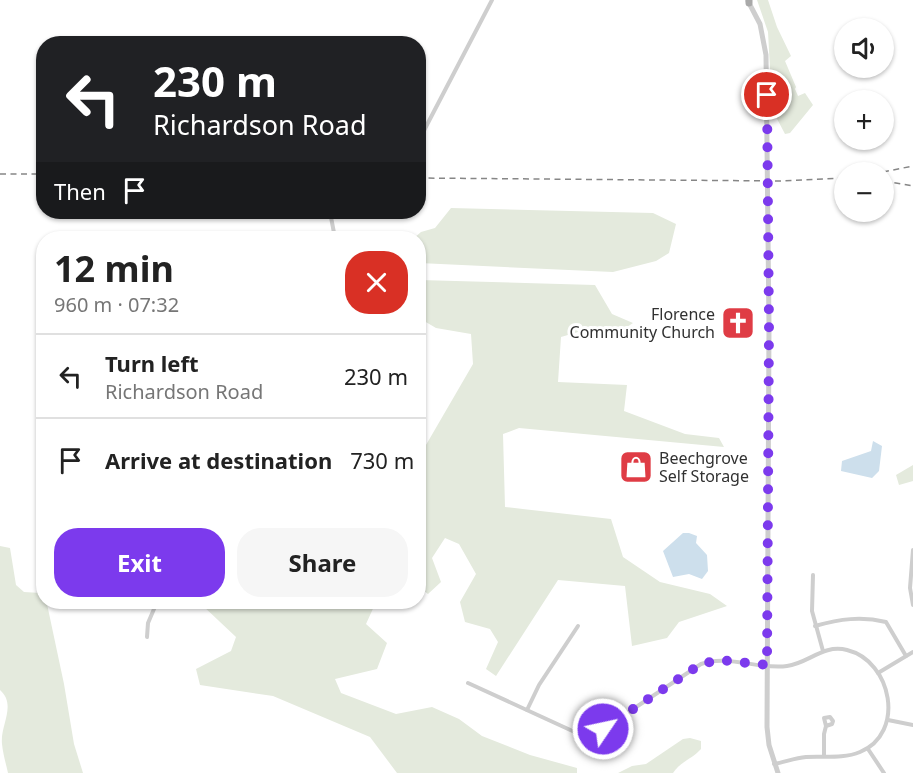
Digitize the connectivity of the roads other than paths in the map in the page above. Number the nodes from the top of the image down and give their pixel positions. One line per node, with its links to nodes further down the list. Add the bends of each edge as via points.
1 (492, 0): 3 (street)
2 (749, 1): 14 (street, via 758,18 766,55)
3 (426, 127)
4 (913, 550): 6 (street)
5 (813, 575): 9 (street, via 812,611)
6 (913, 605)
7 (154, 609): 10 (street)
8 (578, 626): 17 (street)
9 (816, 626): 11 (street); 13 (street, via 866,617 886,622)
10 (147, 637)
11 (822, 651): 14 (street, via 787,666); 15 (street, via 853,652)
12 (913, 652): 13 (street)
13 (906, 656): 15 (street)
14 (767, 665): 17 (street, via 720,660 701,664 590,734 579,734); 23 (street, via 767,727)
15 (878, 673): 18 (street, via 888,696)
16 (468, 683): 17 (street)
17 (527, 710)
18 (888, 720): 19 (street); 21 (street, via 879,738)
19 (913, 725)
20 (826, 726): 22 (street)
21 (868, 748): 22 (street, via 853,754); 25 (street)
22 (824, 756): 23 (street)
23 (774, 764): 24 (street)
24 (778, 773)
25 (884, 773)

